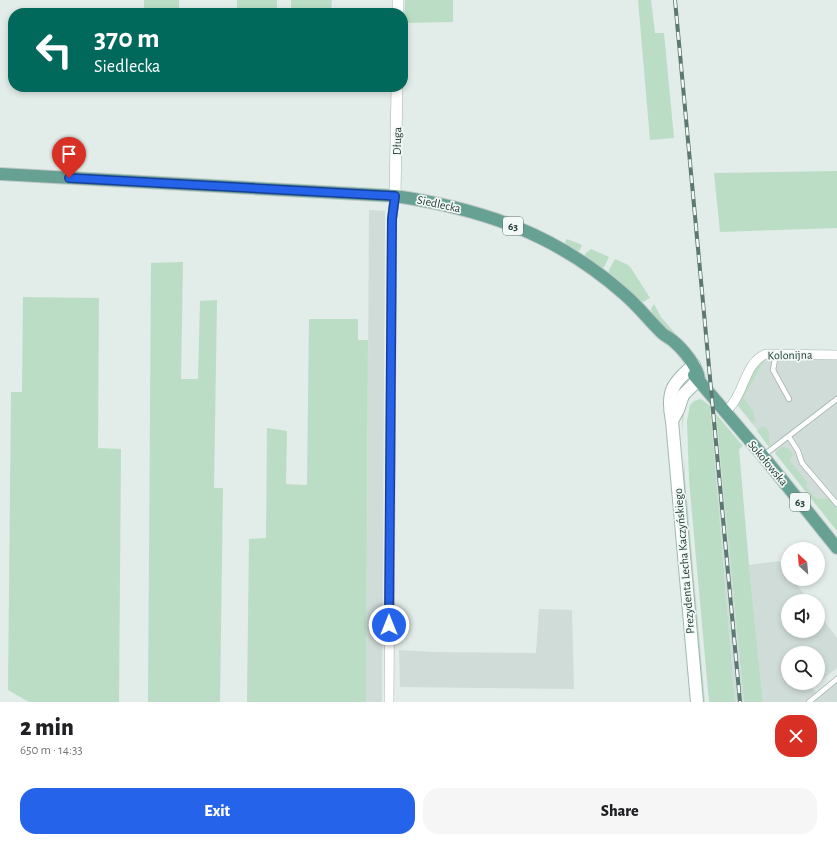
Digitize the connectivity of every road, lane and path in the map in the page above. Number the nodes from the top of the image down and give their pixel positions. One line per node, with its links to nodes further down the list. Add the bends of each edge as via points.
1 (397, 92): 3 (street, Długa)
2 (0, 174): 3 (main road, Siedlecka / 63)
3 (395, 196): 4 (main road, Siedlecka / 63, via 455,206 509,224 566,252); 18 (street, via 392,227)
4 (618, 289): 7 (main road, Sokołowska / 63, via 661,332 668,346)
5 (776, 354): 6 (street, Kolonijna); 9 (lane, via 774,370); 11 (street, Kolonijna, via 766,354 753,363 735,402)
6 (837, 355)
7 (691, 368): 8 (main road, Sokołowska / 63); 12 (main road, Prezydenta Lecha Kaczyńskiego, via 678,378 672,389)
8 (699, 380): 11 (main road, Sokołowska / 63); 12 (main road, via 683,395)
9 (789, 399)
10 (837, 399): 13 (lane)
11 (726, 411): 14 (main road, Sokołowska / 63)
12 (672, 420): 19 (main road, Prezydenta Lecha Kaczyńskiego)
13 (788, 437): 14 (lane); 15 (lane, via 798,451 802,463)
14 (763, 456): 16 (main road, Sokołowska / 63)
15 (837, 504)
16 (837, 548)
17 (837, 679): 20 (lane)
18 (389, 702)
19 (696, 702)
20 (809, 702)

